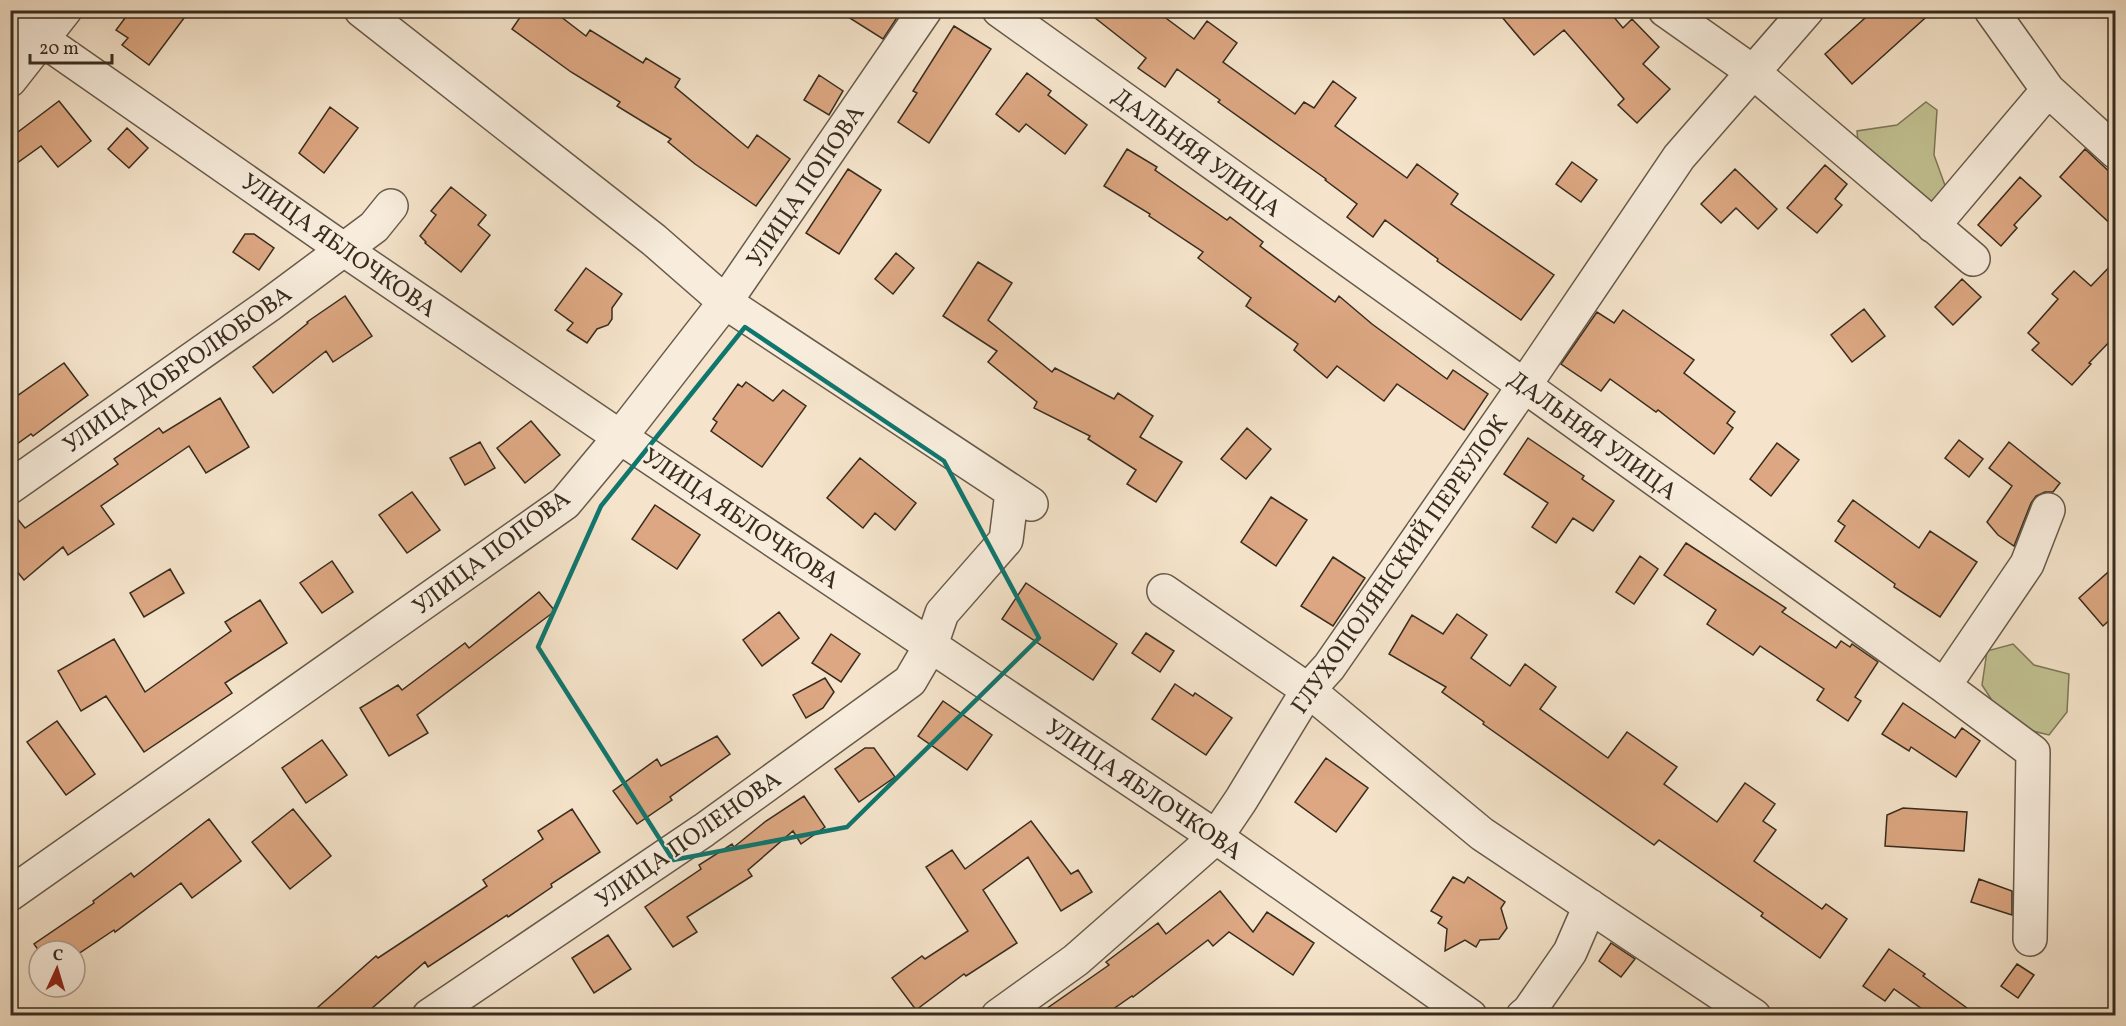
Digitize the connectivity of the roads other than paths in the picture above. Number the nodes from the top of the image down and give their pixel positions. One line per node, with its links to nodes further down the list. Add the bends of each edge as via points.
1 (65, 10): 9 (street)
2 (361, 10): 18 (street, via 654,240)
3 (925, 10): 18 (street, УЛИЦА ПОПОВА)
4 (999, 10): 19 (street, ДАЛЬНЯЯ УЛИЦА)
5 (1665, 10): 10 (street)
6 (1807, 10): 10 (street, ГЛУХОПОЛЯНСКИЙ ПЕРЕУЛОК)
7 (1991, 10): 12 (street)
8 (10, 23): 9 (street, УЛИЦА ЯБЛОЧКОВА)
9 (43, 40): 11 (street); 16 (street, УЛИЦА ЯБЛОЧКОВА)
10 (1753, 72): 15 (street); 19 (street, ГЛУХОПОЛЯНСКИЙ ПЕРЕУЛОК, via 1679,157)
11 (10, 80)
12 (2048, 90): 13 (street); 15 (street)
13 (2115, 152)
14 (391, 206): 16 (street, УЛИЦА ДОБРОЛЮБОВА, via 374,227)
15 (1933, 226): 17 (street)
16 (343, 249): 20 (street, УЛИЦА ЯБЛОЧКОВА); 21 (street, УЛИЦА ДОБРОЛЮБОВА)
17 (1973, 259)
18 (725, 303): 20 (street, УЛИЦА ПОПОВА); 24 (street, УЛИЦА ПОЛЕНОВА, via 1021,498 1006,540 942,613)
19 (1524, 386): 25 (street, ДАЛЬНЯЯ УЛИЦА); 26 (street, ГЛУХОПОЛЯНСКИЙ ПЕРЕУЛОК, via 1329,667)
20 (620, 437): 24 (street, УЛИЦА ЯБЛОЧКОВА); 28 (street, УЛИЦА ПОПОВА, via 565,503)
21 (10, 487)
22 (2048, 510): 25 (street, via 2027,564)
23 (1164, 591): 26 (street)
24 (931, 645): 27 (street, УЛИЦА ЯБЛОЧКОВА); 31 (street, УЛИЦА ПОЛЕНОВА, via 910,681 901,688 704,830)
25 (1944, 686): 30 (street, ДАЛЬНЯЯ УЛИЦА, via 2033,752)
26 (1308, 690): 27 (street, ГЛУХОПОЛЯНСКИЙ ПЕРЕУЛОК); 29 (street, via 1482,834)
27 (1216, 837): 32 (street, ГЛУХОПОЛЯНСКИЙ ПЕРЕУЛОК, via 1076,960); 33 (street, УЛИЦА ЯБЛОЧКОВА)
28 (10, 894)
29 (1590, 906): 34 (street, via 1570,952); 35 (street)
30 (2030, 939)
31 (429, 1016)
32 (998, 1016)
33 (1470, 1016)
34 (1523, 1016)
35 (1754, 1016)

